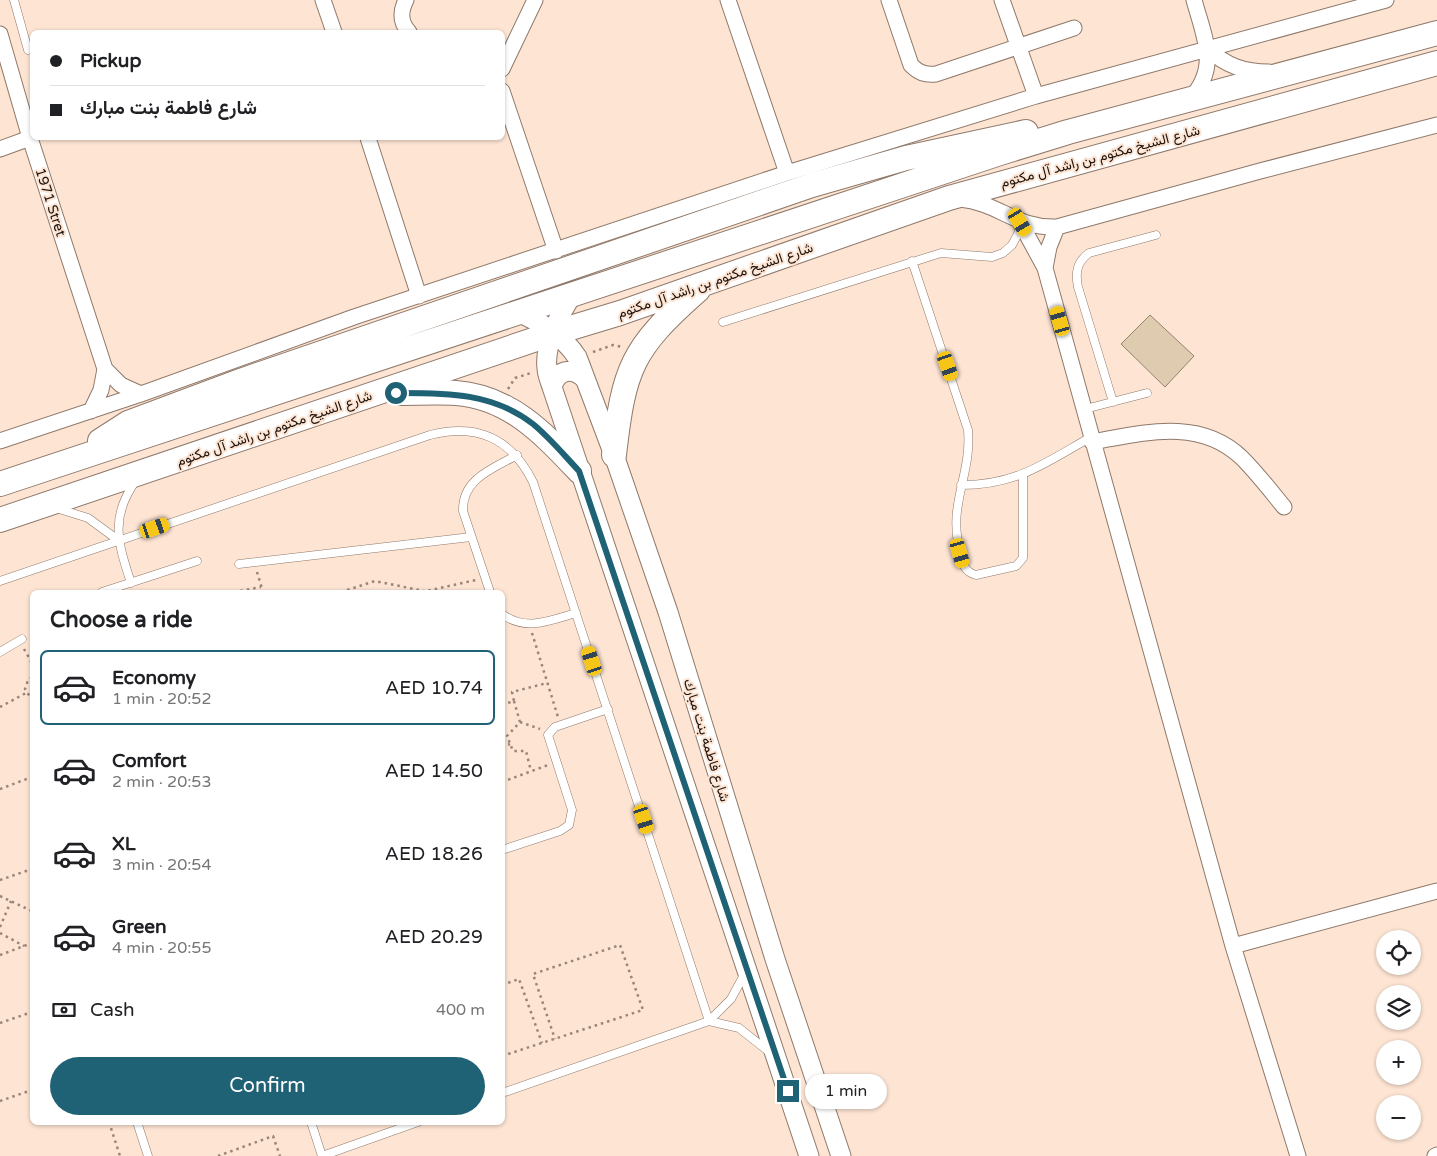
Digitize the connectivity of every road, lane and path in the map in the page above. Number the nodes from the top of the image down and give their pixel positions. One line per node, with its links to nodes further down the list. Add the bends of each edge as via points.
1 (14, 0): 17 (lane)
2 (323, 0): 11 (street)
3 (406, 0): 12 (street, via 401,18)
4 (535, 0): 18 (street)
5 (728, 0): 30 (street)
6 (889, 0): 15 (street, via 907,57 918,72 936,74)
7 (1002, 0): 15 (street)
8 (1194, 0): 16 (street)
9 (1384, 0): 16 (street)
10 (1074, 28): 15 (street)
11 (333, 30)
12 (408, 30)
13 (1437, 33): 20 (main road, شارع الشيخ مكتوم بن راشد آل مكتوم)
14 (0, 34): 26 (street, 1971 Stret)
15 (1018, 46): 21 (street)
16 (1208, 48): 20 (street, via 1223,62 1242,70); 21 (street); 22 (street, via 1207,71)
17 (28, 50)
18 (505, 63)
19 (1437, 63): 31 (main road, شارع الشيخ مكتوم بن راشد آل مكتوم)
20 (1300, 72): 22 (main road, شارع الشيخ مكتوم بن راشد آل مكتوم)
21 (1036, 96): 30 (street)
22 (1189, 99): 25 (main road, شارع الشيخ مكتوم بن راشد آل مكتوم)
23 (505, 100): 35 (street)
24 (1437, 125): 33 (street)
25 (1068, 132): 38 (main road, شارع الشيخ مكتوم بن راشد آل مكتوم, via 864,196); 63 (main road, via 1034,131 1001,136 906,158 812,185 207,393 128,423)
26 (30, 138): 29 (street)
27 (31, 140): 50 (street, 1971 Stret)
28 (369, 140): 41 (street)
29 (0, 149)
30 (787, 172): 35 (street)
31 (949, 198): 32 (street, via 991,206); 39 (main road, شارع الشيخ مكتوم بن راشد آل مكتوم)
32 (1020, 222): 33 (street, via 1035,227); 36 (lane, via 1012,245 992,257 941,252); 37 (street)
33 (1057, 227): 37 (street)
34 (1156, 236): 56 (lane, via 1089,253 1077,268 1078,287)
35 (556, 251): 41 (street)
36 (912, 261): 44 (lane); 68 (lane, via 966,419 968,453)
37 (1045, 268): 57 (street)
38 (641, 272): 40 (main road, شارع الشيخ مكتوم بن راشد آل مكتوم); 43 (main road, via 612,300 615,311)
39 (707, 282): 43 (main road, شارع الشيخ مكتوم بن راشد آل مكتوم); 62 (main road, via 666,318 639,351 623,388)
40 (572, 294): 42 (main road, شارع الشيخ مكتوم بن راشد آل مكتوم); 46 (street)
41 (419, 296): 55 (street)
42 (518, 312): 45 (main road, شارع الشيخ مكتوم بن راشد آل مكتوم); 46 (street, شارع فاطمة بنت مبارك)
43 (620, 313): 46 (main road, شارع الشيخ مكتوم بن راشد آل مكتوم)
44 (723, 322)
45 (462, 330): 48 (main road, via 479,332 486,339 487,349); 63 (main road, شارع الشيخ مكتوم بن راشد آل مكتوم)
46 (554, 333): 48 (main road, شارع الشيخ مكتوم بن راشد آل مكتوم); 49 (street, شارع فاطمة بنت مبارك); 52 (street, via 547,368)
47 (613, 345): 49 (path)
48 (483, 358): 53 (main road, شارع الشيخ مكتوم بن راشد آل مكتوم)
49 (577, 358): 51 (street, شارع فاطمة بنت مبارك)
50 (105, 369): 55 (street, via 121,385); 58 (street, via 101,390)
51 (585, 379): 52 (street, via 570,370 554,379); 62 (street, شارع فاطمة بنت مبارك)
52 (552, 387): 64 (street)
53 (376, 393): 64 (main road, via 457,393 498,404 533,424); 65 (main road, شارع الشيخ مكتوم بن راشد آل مكتوم)
54 (1147, 393): 56 (lane)
55 (141, 394): 58 (street)
56 (1113, 402): 57 (lane)
57 (1084, 409): 59 (street)
58 (91, 411): 60 (street)
59 (1092, 439): 66 (lane); 70 (street, via 1174,430 1210,438 1240,456); 125 (street)
60 (0, 441)
61 (517, 455): 72 (lane, via 478,478 468,488 462,503); 73 (lane, via 505,445 476,432 445,431); 88 (lane, via 534,482)
62 (614, 455): 149 (street, شارع فاطمة بنت مبارك, via 668,612 775,959)
63 (84, 456): 67 (main road, شارع الشيخ مكتوم بن راشد آل مكتوم)
64 (579, 471): 127 (street)
65 (143, 472): 69 (main road, شارع الشيخ مكتوم بن راشد آل مكتوم); 73 (lane, via 124,504)
66 (1022, 475): 68 (lane, via 996,483); 68 (lane, via 1024,558 1016,566 982,574 970,574 966,570 957,542 955,518)
67 (0, 484)
68 (961, 485)
69 (39, 507): 71 (main road, شارع الشيخ مكتوم بن راشد آل مكتوم); 73 (lane, via 82,516)
70 (1284, 507)
71 (0, 520)
72 (471, 537): 75 (lane); 77 (lane)
73 (118, 540): 78 (lane); 79 (lane)
74 (197, 561): 79 (lane)
75 (254, 562): 76 (lane); 80 (path)
76 (239, 564)
77 (485, 578): 86 (path); 87 (lane)
78 (0, 581)
79 (131, 583): 81 (lane)
80 (261, 587): 82 (path); 83 (path)
81 (108, 590)
82 (245, 590)
83 (262, 590)
84 (347, 590): 85 (path, via 375,581)
85 (414, 590)
86 (435, 590)
87 (489, 590)
88 (576, 613): 90 (lane); 101 (lane)
89 (505, 616): 90 (lane)
90 (530, 625): 95 (path)
91 (20, 640): 92 (lane); 93 (path)
92 (0, 652)
93 (30, 659)
94 (30, 679): 96 (path, via 26,684)
95 (548, 682): 98 (path, via 512,692); 103 (path)
96 (26, 693): 97 (path); 100 (path)
97 (30, 698)
98 (514, 701): 99 (path); 102 (path)
99 (505, 704)
100 (0, 707)
101 (608, 709): 103 (lane); 130 (lane)
102 (520, 722): 104 (path); 105 (path, via 507,736)
103 (560, 725): 104 (lane)
104 (549, 732): 107 (lane, via 548,739)
105 (510, 744): 106 (path); 108 (path, via 513,751 526,751)
106 (505, 746)
107 (556, 762): 108 (path); 112 (lane, via 572,810 569,825)
108 (531, 771): 110 (path)
109 (30, 779): 111 (path)
110 (505, 781)
111 (0, 789)
112 (505, 849)
113 (30, 870): 114 (path)
114 (1, 880): 115 (path)
115 (0, 884)
116 (1437, 891): 125 (street)
117 (0, 896): 118 (path)
118 (11, 901): 119 (path); 120 (path)
119 (30, 910)
120 (2, 918): 121 (path)
121 (0, 927)
122 (0, 933): 124 (path)
123 (30, 944): 124 (path)
124 (24, 946): 126 (path)
125 (1233, 946): 143 (street)
126 (0, 955)
127 (745, 966): 130 (lane, via 737,992); 135 (street)
128 (505, 984): 133 (path, via 519,978)
129 (30, 1013): 131 (path)
130 (709, 1021): 135 (lane, via 739,1028); 137 (lane)
131 (0, 1023)
132 (555, 1039): 132 (path, via 643,1010 620,945 533,974); 133 (path)
133 (542, 1043): 134 (path)
134 (505, 1055)
135 (777, 1059): 148 (street)
136 (30, 1091): 138 (path)
137 (505, 1092)
138 (0, 1101)
139 (110, 1125): 144 (path)
140 (138, 1125): 145 (lane)
141 (312, 1125): 142 (lane, via 322,1156)
142 (410, 1125)
143 (1288, 1130): 150 (street); 151 (street)
144 (120, 1156)
145 (148, 1156)
146 (218, 1156): 147 (path, via 273,1136)
147 (280, 1156)
148 (809, 1156)
149 (841, 1156)
150 (1290, 1156)
151 (1298, 1156)

